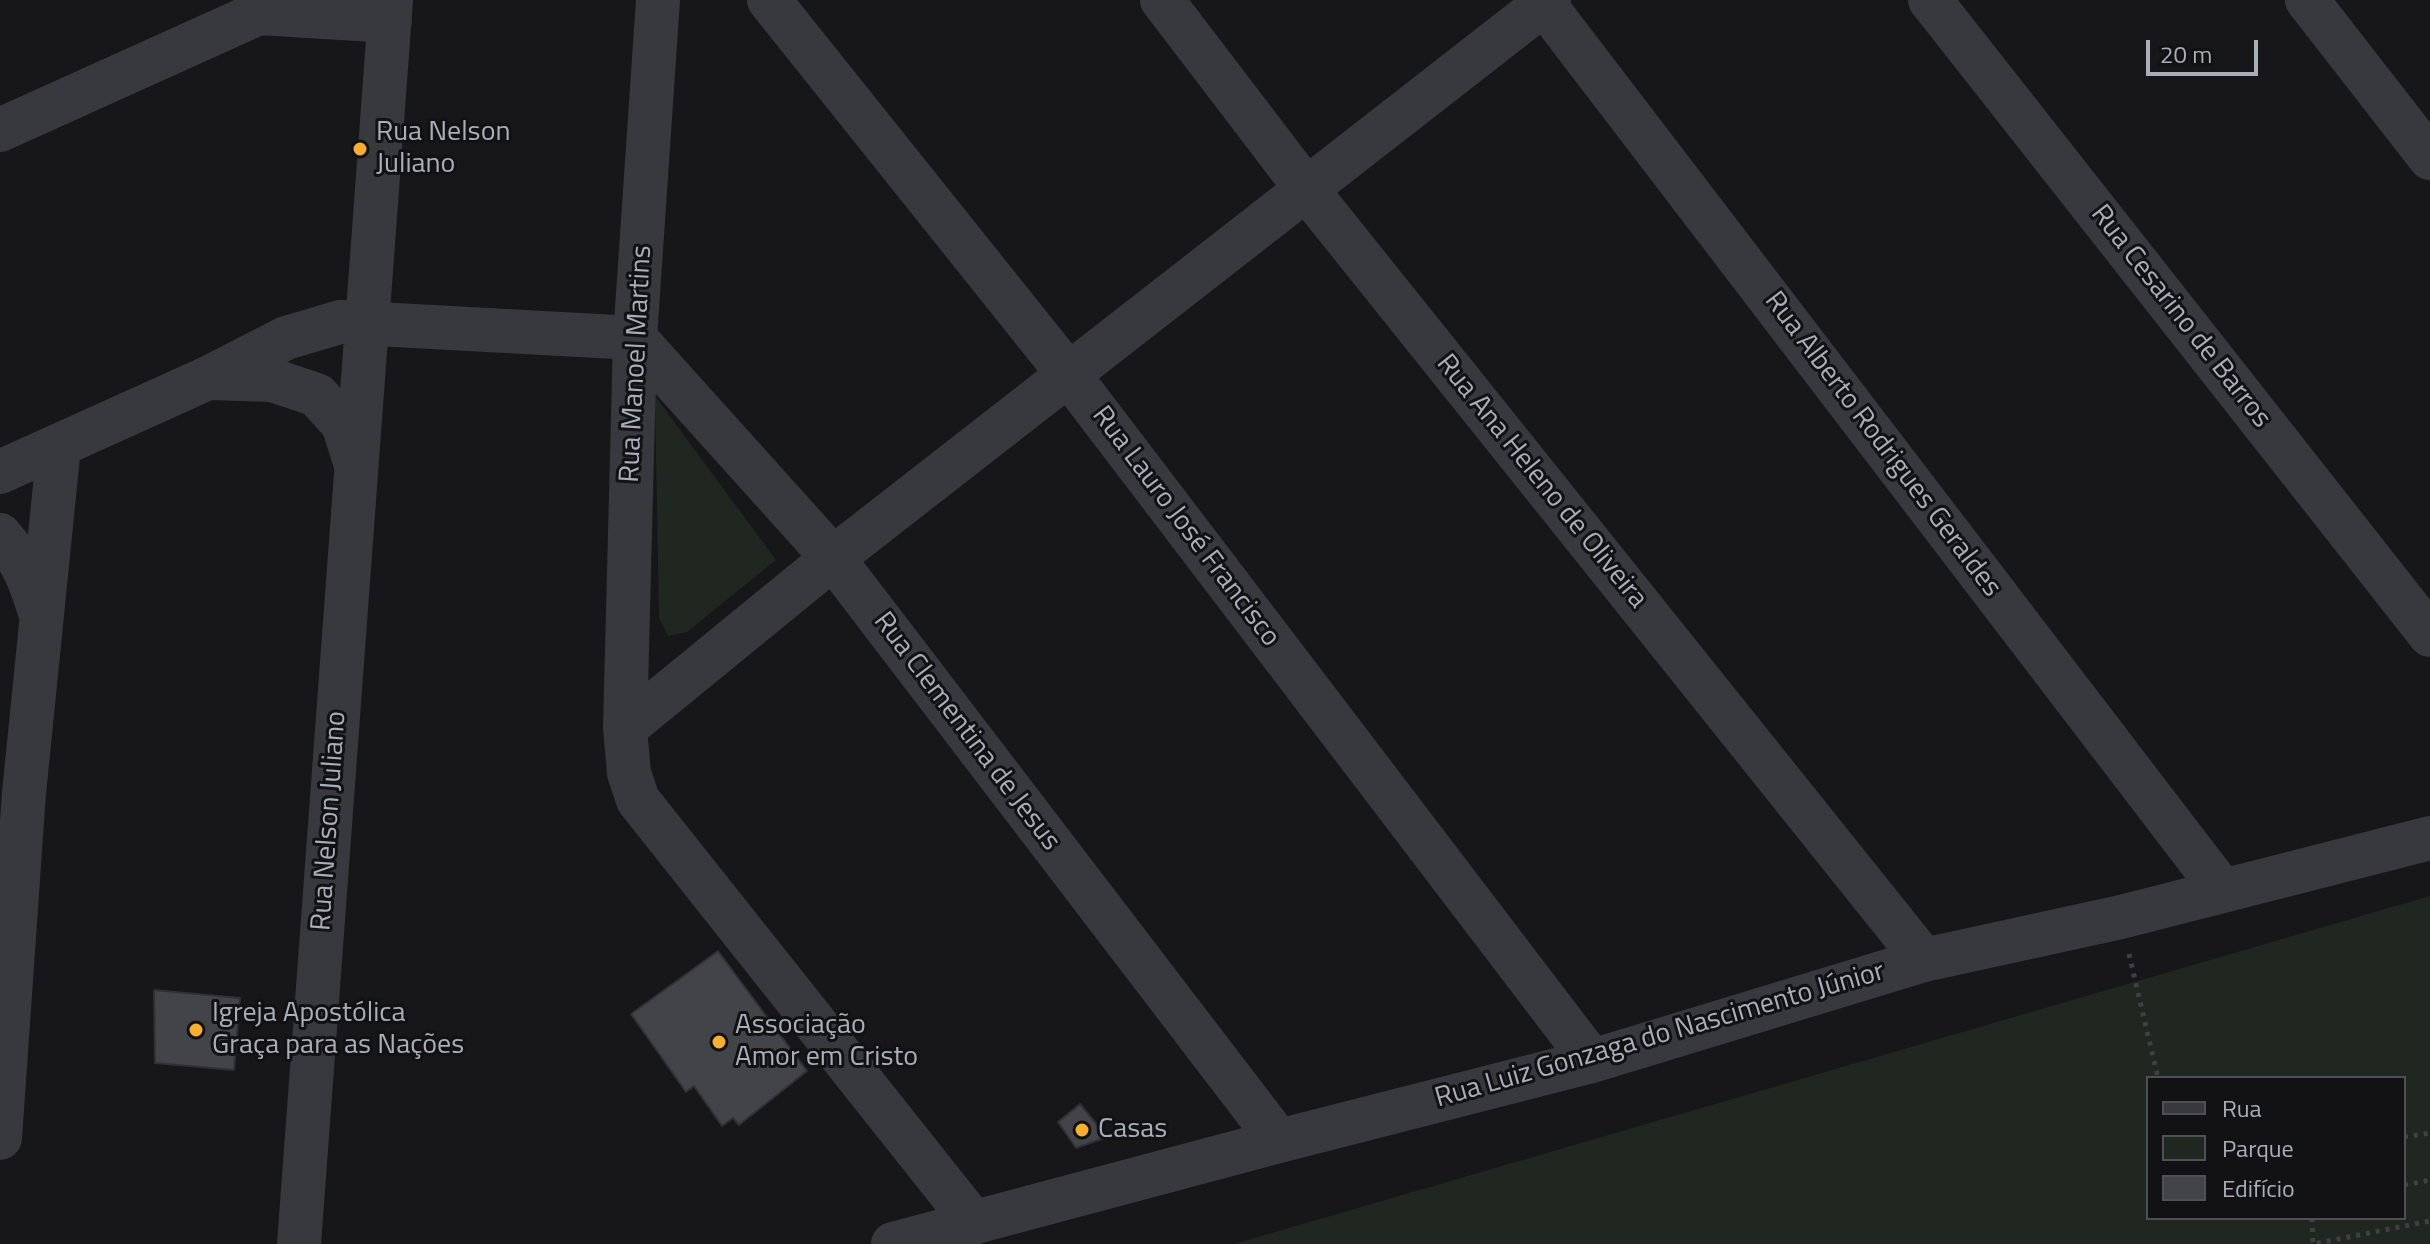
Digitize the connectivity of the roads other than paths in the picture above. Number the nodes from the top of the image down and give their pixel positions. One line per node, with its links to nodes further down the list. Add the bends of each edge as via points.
1 (658, 0): 14 (street, Rua Manoel Martins)
2 (769, 0): 15 (street, Rua Lauro José Francisco)
3 (1162, 0): 11 (street, Rua Ana Heleno de Oliveira)
4 (1930, 0): 24 (street, Rua Cesarino de Barros)
5 (2307, 0): 10 (street)
6 (1545, 1): 11 (street); 29 (street, Rua Alberto Rodrigues Geraldes)
7 (270, 6): 8 (street); 9 (street)
8 (391, 10): 12 (street, Rua Nelson Juliano)
9 (0, 130)
10 (2430, 158)
11 (1307, 190): 15 (street); 30 (street, Rua Ana Heleno de Oliveira)
12 (368, 323): 13 (street); 16 (street, via 340,322 286,338); 17 (street, Rua Nelson Juliano)
13 (437, 327): 14 (street); 17 (street, via 397,357)
14 (635, 338): 22 (street, Rua Clementina de Jesus); 25 (street, Rua Manoel Martins)
15 (1069, 375): 22 (street); 31 (street, Rua Lauro José Francisco)
16 (208, 378): 18 (street); 19 (street, via 272,380 317,395 343,424)
17 (361, 399): 19 (street, Rua Nelson Juliano)
18 (59, 446): 20 (street); 23 (street)
19 (356, 464): 35 (street, Rua Nelson Juliano)
20 (0, 472)
21 (0, 535): 23 (street, via 29,576)
22 (833, 558): 25 (street); 33 (street, Rua Clementina de Jesus)
23 (42, 622): 26 (street)
24 (2428, 630)
25 (625, 728): 34 (street, Rua Manoel Martins, via 629,773 638,800)
26 (12, 800): 28 (street)
27 (2430, 838): 29 (street, Rua Luiz Gonzaga do Nascimento Júnior)
28 (9, 873): 32 (street)
29 (2222, 890): 30 (street, Rua Luiz Gonzaga do Nascimento Júnior)
30 (1924, 960): 31 (street, Rua Luiz Gonzaga do Nascimento Júnior)
31 (1592, 1061): 33 (street, Rua Luiz Gonzaga do Nascimento Júnior)
32 (0, 1136)
33 (1279, 1141): 34 (street, Rua Luiz Gonzaga do Nascimento Júnior)
34 (974, 1223): 36 (street, Rua Luiz Gonzaga do Nascimento Júnior)
35 (307, 1236)
36 (893, 1244)

